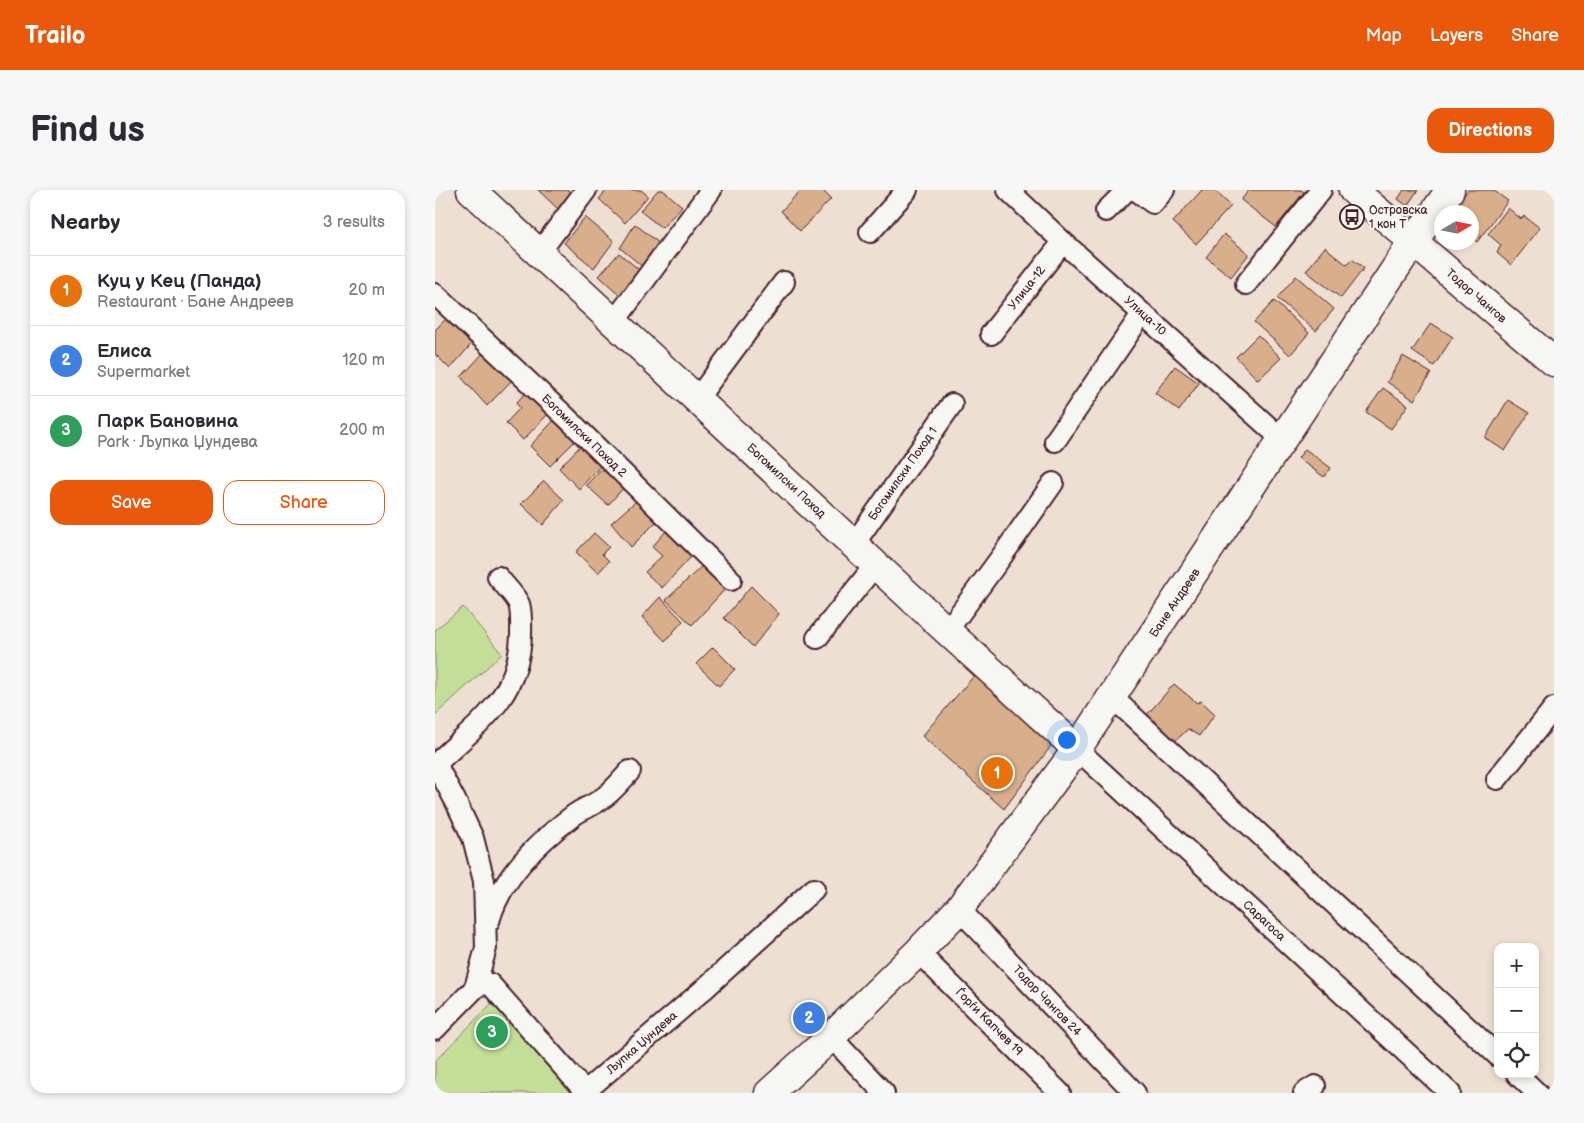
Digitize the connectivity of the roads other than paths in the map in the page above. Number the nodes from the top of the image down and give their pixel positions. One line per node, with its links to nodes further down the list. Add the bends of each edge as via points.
1 (471, 190): 16 (street, Богомилски Поход)
2 (586, 190): 16 (street)
3 (711, 190): 21 (street)
4 (907, 190): 13 (street)
5 (1008, 190): 14 (street, Улица-10)
6 (1127, 190): 12 (street)
7 (1136, 190): 8 (street, via 1153,203)
8 (1164, 190)
9 (1321, 190): 18 (street)
10 (1353, 190): 15 (street, Тодор Чангов)
11 (1450, 190): 15 (street, Бане Андреев)
12 (1106, 211)
13 (870, 232)
14 (1063, 242): 20 (street, Улица-10); 22 (street, Улица-12)
15 (1413, 242): 23 (street, Тодор Чангов); 26 (street, Бане Андреев)
16 (539, 253): 21 (street, Богомилски Поход)
17 (784, 282): 24 (street)
18 (1245, 284)
19 (435, 294): 32 (street, Богомилски Поход 2, via 565,416)
20 (1142, 314): 26 (street, Улица-10); 27 (street)
21 (614, 322): 24 (street, Богомилски Поход)
22 (991, 334)
23 (1554, 362)
24 (697, 399): 29 (street, Богомилски Поход)
25 (952, 404): 29 (street, Богомилски Поход 1)
26 (1283, 440): 35 (street, Бане Андреев)
27 (1055, 441)
28 (1053, 483): 33 (street)
29 (855, 544): 30 (street, Богомилски Поход)
30 (876, 564): 33 (street, Богомилски Поход); 34 (street)
31 (498, 577): 42 (street, via 519,604 519,659 504,694 494,708 441,760 439,766 473,838 484,881)
32 (731, 580)
33 (947, 631): 37 (street, Богомилски Поход)
34 (817, 638)
35 (1112, 697): 37 (street, Бане Андреев); 47 (street)
36 (1554, 708): 39 (street)
37 (1077, 749): 41 (street, Бане Андреев); 53 (street, Сарагоса)
38 (630, 771): 42 (street, via 601,800 561,826 517,869 505,883)
39 (1497, 780)
40 (814, 889): 44 (street, Љупка Џундева, via 588,1089 581,1087 495,988 485,984)
41 (959, 909): 43 (street, Бане Андреев); 52 (street, Тодор Чангов 24)
42 (486, 932): 44 (street)
43 (919, 952): 46 (street); 51 (street, Ѓорѓи Капчев 19)
44 (475, 988): 45 (street)
45 (435, 1029)
46 (831, 1037): 49 (street); 50 (street)
47 (1494, 1052)
48 (1521, 1078): 54 (street)
49 (769, 1093)
50 (884, 1093)
51 (1060, 1093)
52 (1135, 1093)
53 (1450, 1093)
54 (1537, 1093)

